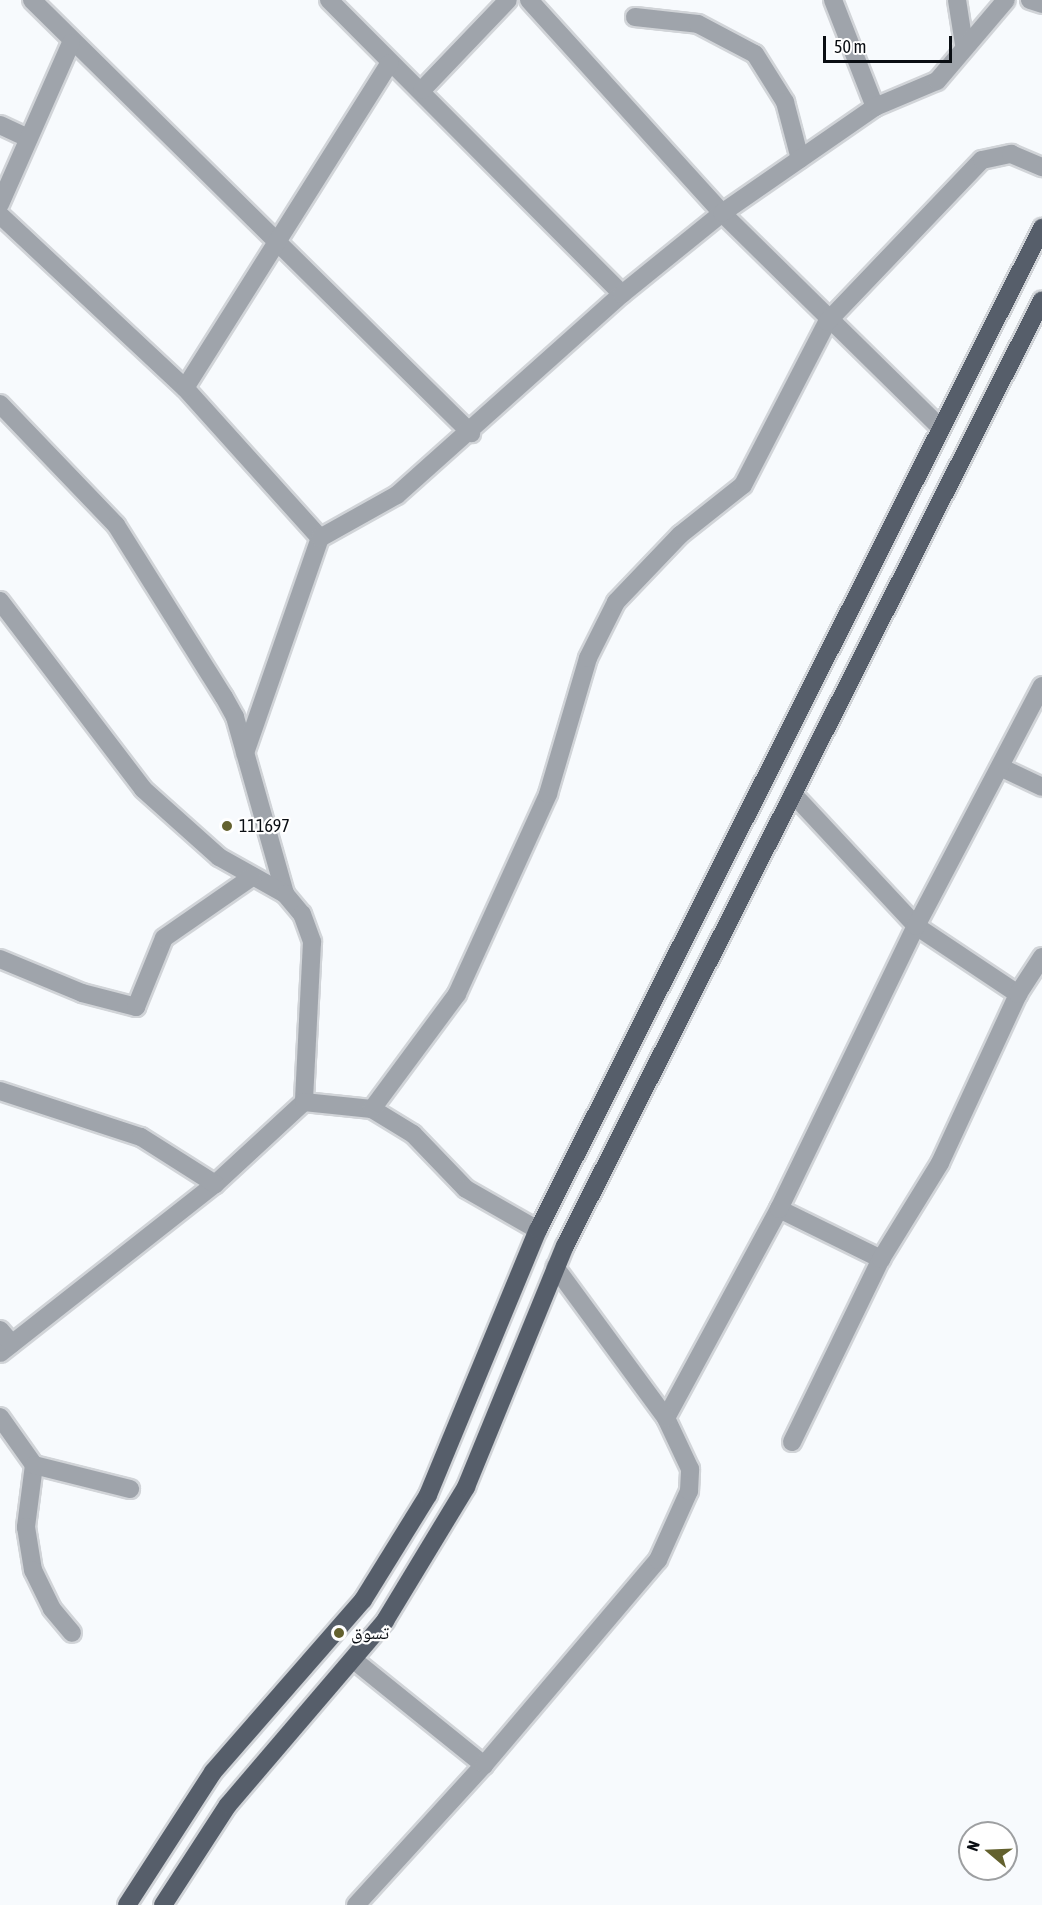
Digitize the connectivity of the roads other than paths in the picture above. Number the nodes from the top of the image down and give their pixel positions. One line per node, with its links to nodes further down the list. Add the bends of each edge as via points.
1 (32, 0): 11 (street)
2 (328, 0): 13 (street)
3 (508, 0): 14 (street)
4 (528, 0): 21 (street)
5 (833, 0): 15 (street)
6 (957, 0): 12 (street)
7 (1006, 0): 12 (street)
8 (1030, 0): 9 (street)
9 (1042, 4)
10 (635, 17): 18 (street, via 698,24 755,54 785,102)
11 (71, 43): 17 (street); 24 (street)
12 (964, 44): 15 (street, via 937,81)
13 (390, 63): 14 (street); 24 (street)
14 (422, 90): 25 (street)
15 (875, 107): 18 (street)
16 (0, 125): 17 (street)
17 (26, 137): 20 (street)
18 (800, 159): 21 (street)
19 (1042, 167): 27 (street, via 1011,154 982,160)
20 (0, 204)
21 (722, 213): 25 (street); 27 (street)
22 (0, 215): 28 (street)
23 (1042, 228): 30 (main road)
24 (275, 244): 28 (street); 31 (street)
25 (622, 294): 31 (street)
26 (1042, 300): 38 (main road)
27 (827, 322): 30 (street); 47 (street, via 743,485 680,535 611,611 588,658 548,794 457,994)
28 (185, 388): 32 (street)
29 (0, 404): 35 (street, via 116,525 224,697)
30 (940, 427): 50 (main road)
31 (471, 433): 32 (street, via 383,505)
32 (320, 538): 35 (street)
33 (0, 601): 39 (street, via 143,789 219,857)
34 (1042, 686): 36 (street)
35 (245, 753): 40 (street)
36 (1002, 768): 37 (street); 41 (street)
37 (1042, 787)
38 (793, 794): 41 (street); 52 (main road)
39 (252, 877): 40 (street); 43 (street, via 164,938 136,1007 82,993)
40 (285, 894): 46 (street, via 302,914 312,942)
41 (916, 926): 44 (street); 49 (street)
42 (1042, 957): 44 (street)
43 (0, 959)
44 (1018, 994): 51 (street, via 950,1143)
45 (0, 1091): 48 (street, via 141,1137)
46 (304, 1102): 47 (street); 48 (street)
47 (372, 1109): 50 (street, via 413,1134 466,1189)
48 (215, 1184): 54 (street)
49 (779, 1209): 51 (street); 56 (street)
50 (538, 1230): 63 (main road, via 461,1424 392,1555 340,1631 213,1772)
51 (881, 1258): 57 (street)
52 (555, 1267): 56 (street); 61 (main road, via 466,1486 411,1583)
53 (0, 1330): 54 (street)
54 (6, 1349)
55 (0, 1417): 58 (street)
56 (666, 1418): 62 (street, via 690,1469 689,1491 675,1529 658,1560)
57 (792, 1442)
58 (34, 1465): 59 (street); 60 (street, via 26,1527 28,1555 52,1609)
59 (130, 1489)
60 (72, 1633)
61 (355, 1661): 62 (street); 64 (main road, via 228,1805)
62 (484, 1765): 65 (street)
63 (127, 1905)
64 (163, 1905)
65 (356, 1905)

